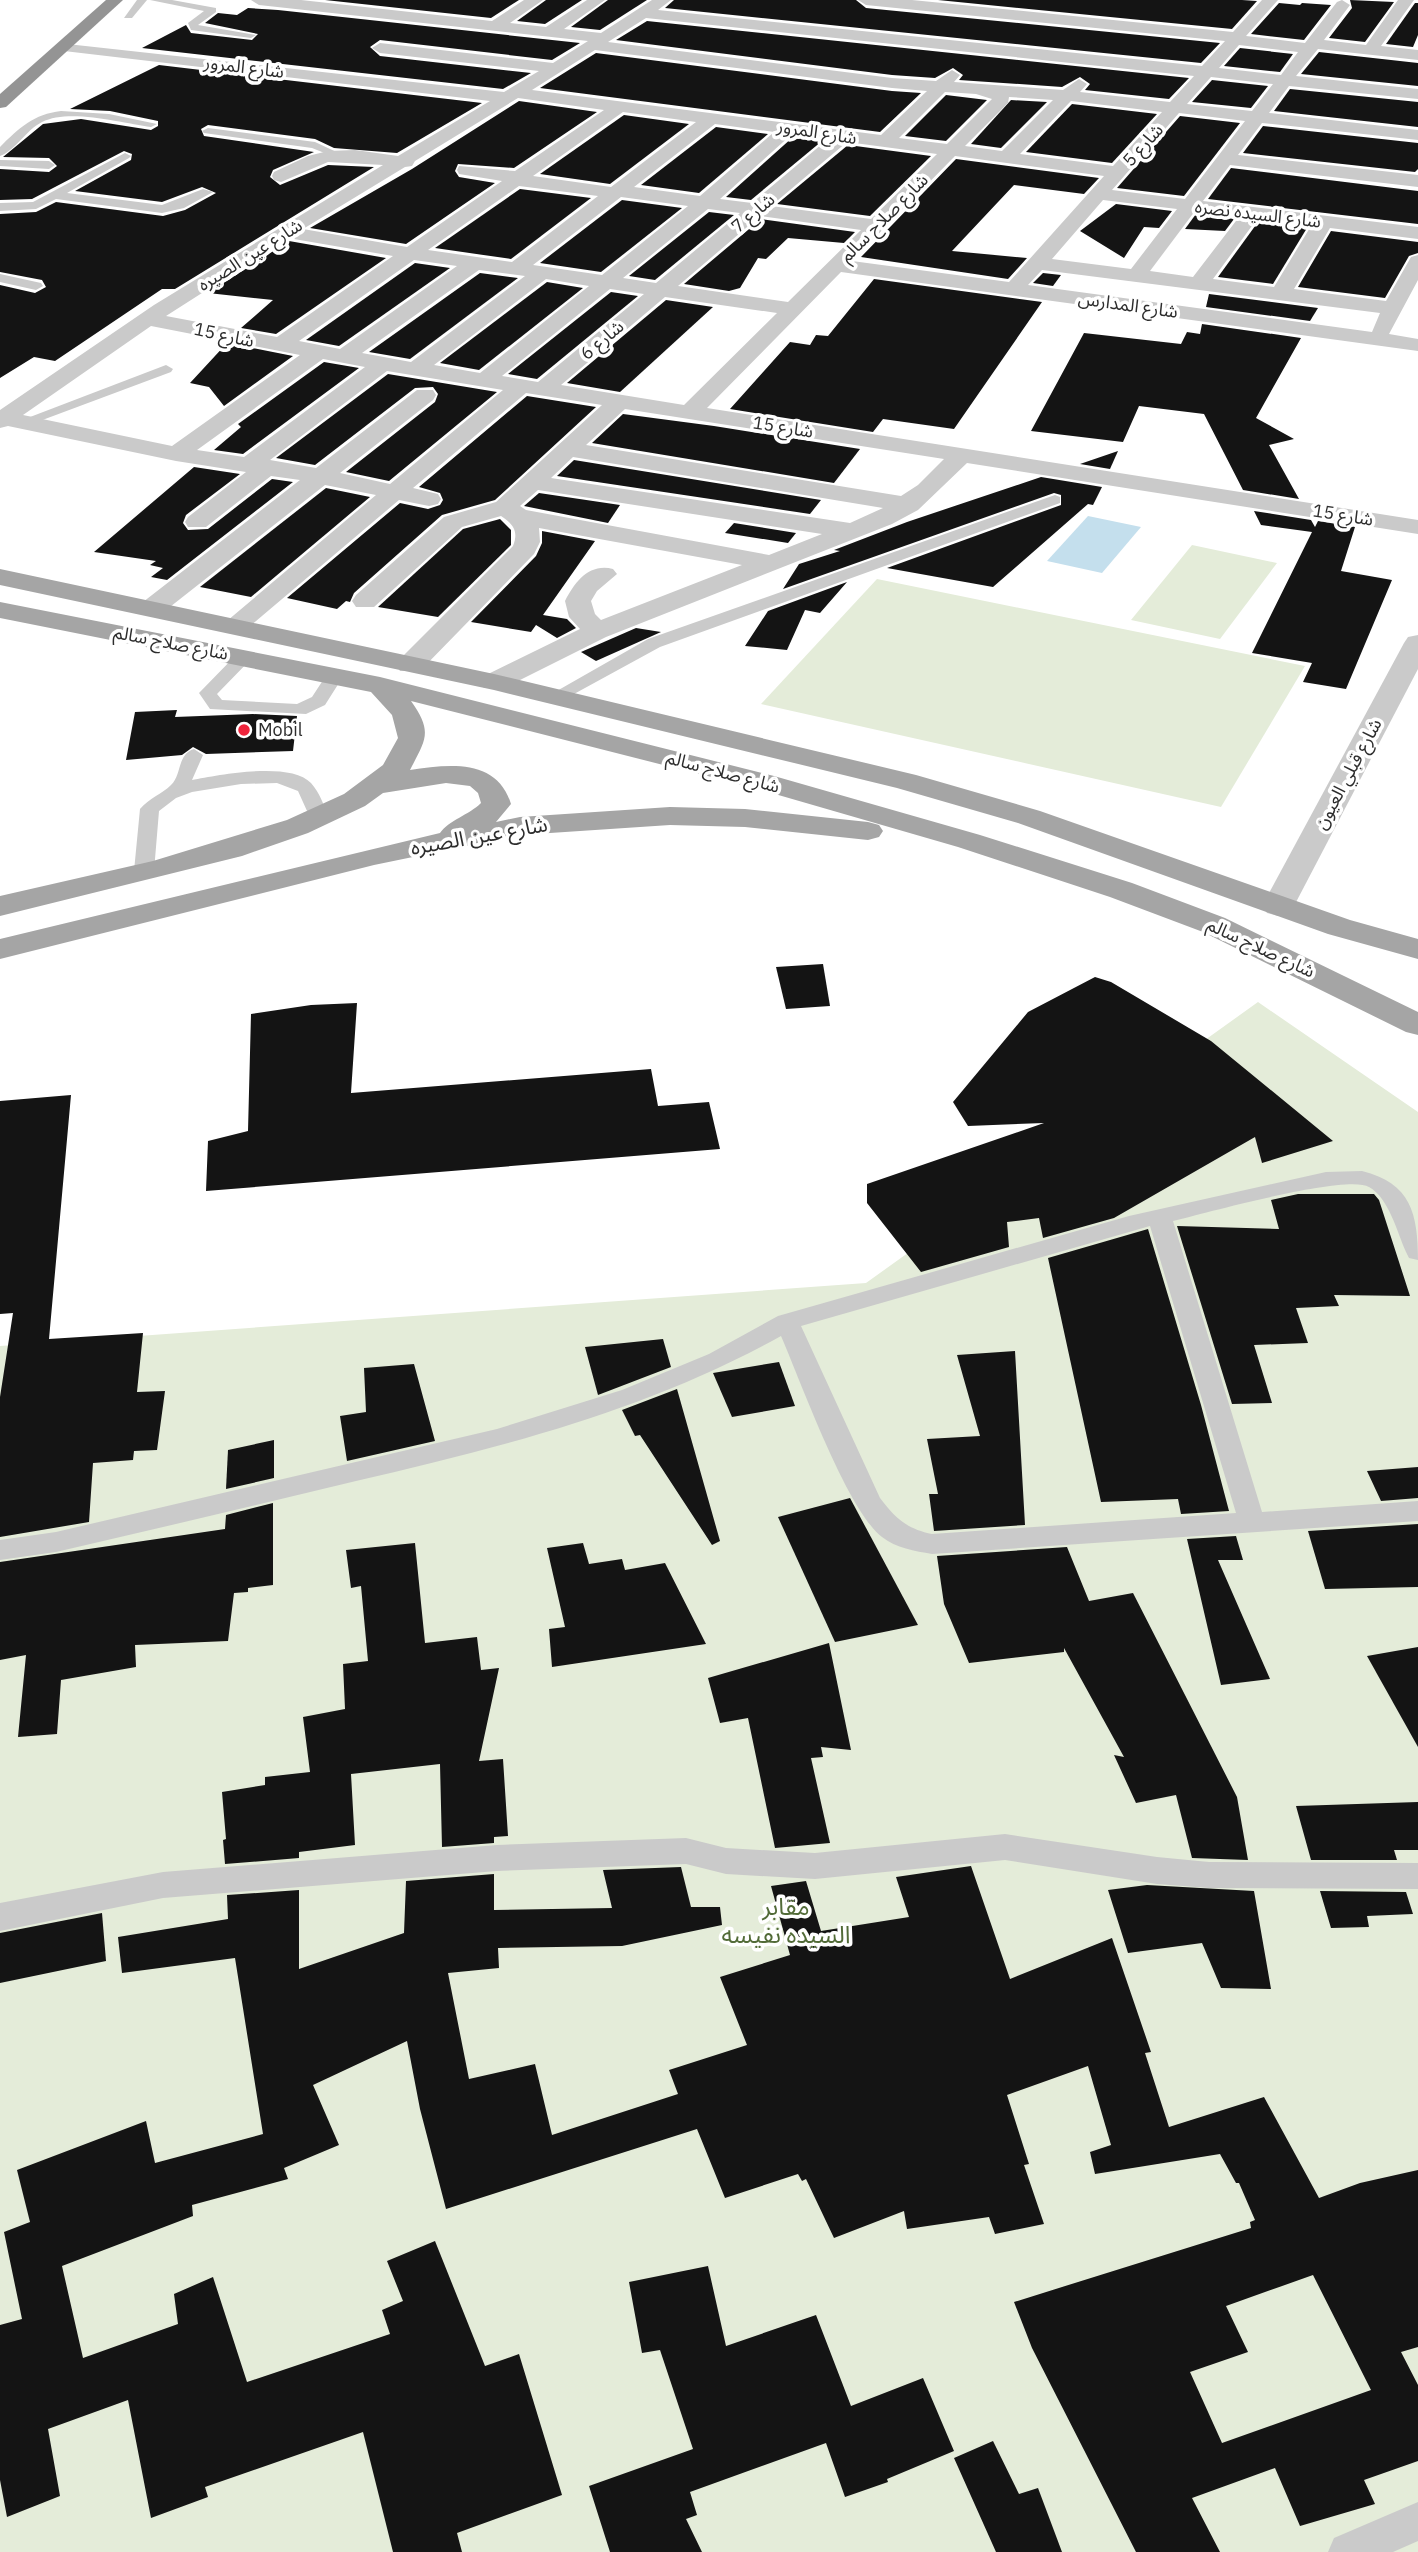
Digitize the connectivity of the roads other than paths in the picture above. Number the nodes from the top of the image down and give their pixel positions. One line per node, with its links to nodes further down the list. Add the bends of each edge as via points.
1 (115, 0): 49 (highway)
2 (142, 0): 29 (lane)
3 (155, 0): 16 (lane)
4 (259, 0): 23 (street)
5 (331, 0): 23 (street)
6 (367, 0): 25 (street)
7 (429, 0): 30 (street)
8 (536, 0): 37 (street)
9 (597, 0): 40 (street)
10 (663, 0): 26 (street, شارع عين الصيره)
11 (866, 0): 21 (street)
12 (1048, 0): 28 (street)
13 (1270, 0): 46 (street, شارع 5)
14 (1396, 0): 15 (street)
15 (1406, 0): 17 (street); 53 (street)
16 (173, 1): 43 (lane, via 213,10 192,25 195,28)
17 (1418, 2)
18 (981, 5): 21 (street); 28 (street); 48 (street)
19 (1342, 5): 55 (street)
20 (729, 7): 33 (street)
21 (925, 7): 44 (street, via 880,20)
22 (1103, 7): 35 (street)
23 (314, 8): 25 (street)
24 (1157, 9): 39 (street)
25 (347, 11): 30 (street)
26 (643, 13): 33 (street); 50 (street, شارع عين الصيره)
27 (795, 13): 38 (street)
28 (1032, 15): 31 (street)
29 (128, 16)
30 (402, 17): 32 (street)
31 (1055, 18): 35 (street); 36 (street, via 1041,28)
32 (433, 20): 37 (street); 41 (street)
33 (708, 20): 38 (street); 54 (street)
34 (1217, 20): 42 (street)
35 (1087, 21): 39 (street)
36 (1006, 25)
37 (493, 27): 40 (street)
38 (774, 27): 44 (street); 59 (street)
39 (1139, 27): 42 (street); 60 (street)
40 (547, 33): 50 (street)
41 (406, 34): 50 (street); 51 (street)
42 (1203, 34): 46 (street); 65 (street)
43 (251, 35)
44 (852, 35): 47 (street); 68 (street)
45 (1037, 37): 61 (street)
46 (1236, 39): 55 (street); 67 (street, شارع 5)
47 (898, 40): 48 (street); 57 (street)
48 (933, 44): 52 (street)
49 (64, 46): 70 (street, شارع المرور); 84 (highway)
50 (592, 46): 54 (street); 66 (street, شارع عين الصيره)
51 (380, 48): 58 (street); 66 (street)
52 (972, 48): 61 (street); 75 (street)
53 (1370, 50): 55 (street); 56 (street)
54 (659, 52): 59 (street); 64 (street)
55 (1309, 55): 72 (street)
56 (1418, 55)
57 (879, 57)
58 (361, 61): 70 (street); 73 (street)
59 (723, 61): 63 (street); 69 (street)
60 (1101, 61): 61 (street); 65 (street); 82 (street)
61 (1013, 63): 78 (street)
62 (902, 65): 74 (street)
63 (769, 66): 68 (street); 71 (street)
64 (639, 67)
65 (1170, 67): 67 (street); 85 (street)
66 (556, 68): 73 (street, شارع عين الصيره)
67 (1208, 71): 72 (street); 87 (street, شارع 5)
68 (819, 74): 74 (street); 77 (street)
69 (694, 75)
70 (326, 77): 80 (street, شارع المرور)
71 (749, 80)
72 (1287, 80): 79 (street); 91 (street, via 1278,100)
73 (533, 83): 80 (street, شارع عين الصيره)
74 (892, 83): 75 (street)
75 (943, 87): 78 (street); 98 (street)
76 (610, 88): 83 (street)
77 (808, 92)
78 (983, 92): 82 (street); 99 (street, شارع صلاح سالم, via 1002,99)
79 (1418, 94)
80 (512, 96): 83 (street, شارع المرور); 105 (street, شارع عين الصيره)
81 (664, 96): 88 (street)
82 (1069, 96): 85 (street); 103 (street)
83 (590, 102): 86 (street, شارع المرور)
84 (0, 103)
85 (1134, 104): 87 (street)
86 (621, 106): 88 (street, شارع المرور); 111 (street)
87 (1175, 108): 91 (street); 109 (street, شارع 5)
88 (644, 110): 89 (street, شارع المرور)
89 (710, 112): 90 (street, شارع المرور, via 769,125); 116 (street)
90 (789, 118): 95 (street, شارع المرور); 119 (street)
91 (1258, 118): 94 (street); 96 (street)
92 (150, 124): 100 (lane, via 75,114 48,116)
93 (208, 131): 101 (lane, via 315,145)
94 (1418, 135)
95 (843, 136): 98 (street, شارع المرور); 122 (street, شارع 7)
96 (1242, 139): 97 (street); 104 (street)
97 (1269, 142)
98 (884, 143): 99 (street, شارع المرور)
99 (950, 152): 103 (street, شارع المرور); 125 (street, شارع صلاح سالم)
100 (0, 153)
101 (337, 155): 105 (street); 110 (street, via 309,160)
102 (125, 156): 118 (lane)
103 (1005, 158): 109 (street, شارع المرور)
104 (1227, 159): 112 (street); 113 (street)
105 (406, 162): 126 (street, شارع عين الصيره)
106 (0, 163): 107 (lane)
107 (49, 165)
108 (466, 170): 111 (street)
109 (1119, 172): 117 (street, شارع 5)
110 (281, 176)
111 (520, 179): 116 (street); 128 (street)
112 (1418, 181)
113 (1209, 182): 114 (street); 120 (street)
114 (1235, 185)
115 (207, 192): 118 (lane, via 162,209)
116 (616, 192): 119 (street); 133 (street)
117 (1099, 194): 120 (street, شارع السيده نصره); 130 (street, شارع 5)
118 (54, 195): 121 (lane, via 29,207)
119 (705, 203): 122 (street); 137 (street)
120 (1191, 205): 123 (street, شارع السيده نصره); 135 (street)
121 (0, 207)
122 (757, 210): 125 (street); 141 (street, شارع 7)
123 (1252, 213): 124 (street, شارع السيده نصره); 138 (street)
124 (1324, 222): 127 (street, شارع السيده نصره); 142 (street)
125 (876, 226): 132 (street, شارع صلاح سالم)
126 (286, 232): 128 (street); 145 (street, شارع عين الصيره)
127 (1418, 233)
128 (413, 254): 131 (street); 148 (street)
129 (1418, 261): 143 (street)
130 (1038, 262): 135 (street); 140 (street, شارع 5)
131 (475, 263): 133 (street); 150 (street)
132 (837, 265): 140 (street, شارع المدارس); 144 (street, شارع صلاح سالم)
133 (516, 269): 134 (street)
134 (542, 273): 137 (street); 153 (street)
135 (1138, 275): 138 (street)
136 (0, 278): 139 (lane)
137 (604, 282): 141 (street); 154 (street)
138 (1199, 283): 142 (street)
139 (36, 286)
140 (1014, 289): 146 (street, شارع المدارس)
141 (662, 290): 144 (street); 155 (street, شارع 6)
142 (1281, 293): 143 (street)
143 (1393, 308): 146 (street)
144 (793, 309): 158 (street, شارع صلاح سالم)
145 (149, 319): 148 (street, شارع 15); 159 (street, شارع عين الصيره)
146 (1376, 339): 147 (street, شارع المدارس)
147 (1418, 345)
148 (278, 346): 149 (street, شارع 15)
149 (318, 352): 150 (street, شارع 15); 161 (street)
150 (343, 357): 151 (street, شارع 15)
151 (383, 364): 153 (street, شارع 15); 163 (street)
152 (166, 369): 159 (lane)
153 (415, 369): 154 (street, شارع 15)
154 (484, 380): 155 (street, شارع 15)
155 (532, 388): 157 (street, شارع 15); 166 (street, شارع 6)
156 (425, 395): 164 (street)
157 (619, 402): 158 (street, شارع 15); 160 (street)
158 (689, 413): 162 (street, شارع 15)
159 (10, 420): 161 (street)
160 (568, 449): 165 (street); 169 (street)
161 (176, 454): 163 (street)
162 (962, 455): 169 (street); 172 (street, شارع 15)
163 (258, 466): 164 (street); 171 (street)
164 (318, 476): 166 (street); 178 (street)
165 (533, 482): 170 (street); 173 (street)
166 (396, 492): 167 (street); 180 (street, شارع 6)
167 (429, 499)
168 (1055, 500): 188 (lane, via 654,643)
169 (909, 505): 173 (street)
170 (513, 512): 174 (street); 177 (street, via 453,522); 184 (street, via 528,526 530,538 525,549)
171 (197, 522)
172 (1418, 527)
173 (853, 531): 174 (street)
174 (771, 563): 181 (street)
175 (604, 573): 181 (street, via 586,586 578,601 582,617)
176 (0, 577): 178 (main road, شارع صلاح سالم)
177 (365, 601)
178 (152, 608): 180 (main road, شارع صلاح سالم)
179 (0, 610): 183 (main road, شارع صلاح سالم)
180 (233, 626): 184 (main road, شارع صلاح سالم)
181 (597, 631): 186 (street)
182 (1418, 643): 197 (street, شارع قبلي العيون)
183 (244, 657): 185 (main road, شارع صلاح سالم); 185 (lane, via 208,693 213,710 300,710 319,701)
184 (410, 665): 186 (main road, شارع صلاح سالم)
185 (335, 675): 187 (main road, شارع صلاح سالم)
186 (495, 681): 188 (main road, شارع صلاح سالم)
187 (380, 685): 190 (main road, via 404,711 412,739 398,764); 194 (main road, شارع صلاح سالم, via 764,782)
188 (557, 696): 197 (main road, شارع صلاح سالم, via 931,789 1140,854)
189 (194, 755): 191 (lane)
190 (377, 785): 192 (main road); 193 (main road, via 453,774 490,788 496,804 491,813)
191 (179, 789): 192 (lane, via 288,777 303,785); 195 (lane, via 150,809)
192 (319, 818): 195 (main road, via 249,846)
193 (447, 839): 194 (main road, شارع عين الصيره, via 520,826 670,816 745,818); 198 (main road, شارع عين الصيره)
194 (969, 841): 200 (main road, شارع صلاح سالم, via 1214,925)
195 (144, 871): 196 (main road)
196 (0, 906)
197 (1278, 906): 199 (main road, شارع صلاح سالم)
198 (0, 949)
199 (1418, 949)
200 (1418, 1025)
201 (1159, 1215): 202 (lane, via 1326,1179 1362,1178 1387,1190); 203 (lane); 205 (lane)
202 (1418, 1252)
203 (787, 1322): 205 (lane, via 868,1502 887,1528 903,1539 932,1544); 206 (lane, via 718,1360 631,1396 500,1438 56,1542)
204 (1418, 1511): 205 (lane)
205 (1252, 1522)
206 (0, 1550)
207 (1418, 1876): 208 (lane, via 1175,1873 1036,1848 815,1866 726,1861 687,1851 649,1850 163,1885)
208 (0, 1917)
209 (1418, 2521): 210 (lane)
210 (1348, 2552)

